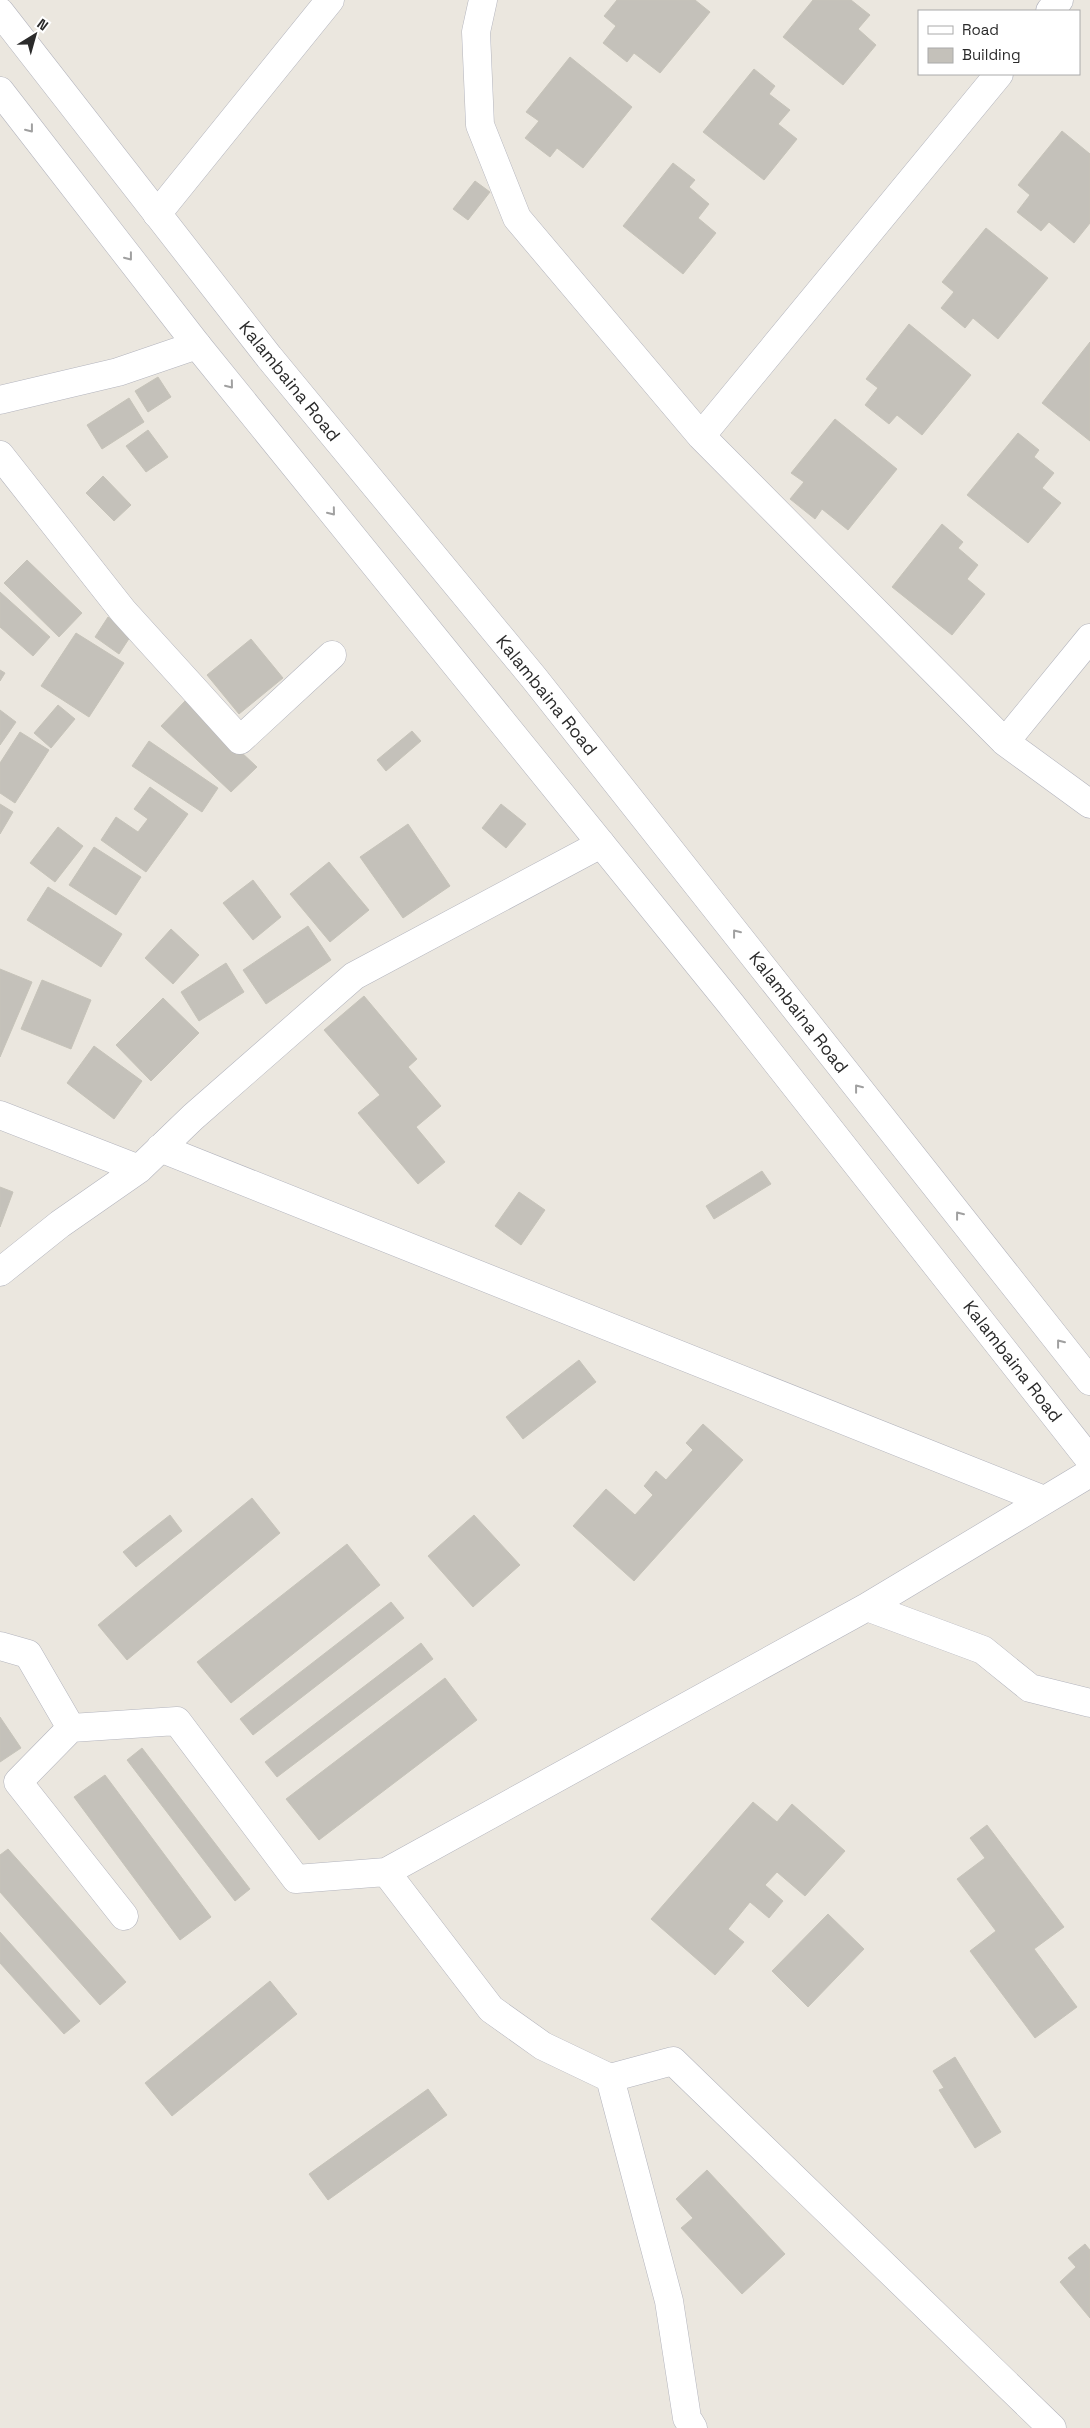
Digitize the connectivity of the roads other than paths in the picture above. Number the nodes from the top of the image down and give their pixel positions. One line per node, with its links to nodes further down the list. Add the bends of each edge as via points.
1 (330, 0): 6 (street)
2 (483, 0): 9 (street, via 476,32 480,125 518,218)
3 (0, 12): 6 (street, Kalambaina Road)
4 (998, 75): 9 (street)
5 (2, 98): 7 (street, Kalambaina Road, one-way to 7)
6 (157, 214): 20 (street, Kalambaina Road, one-way to 6, via 534,678 269,357)
7 (197, 345): 8 (street, via 118,372); 15 (street, Kalambaina Road, one-way to 15)
8 (0, 400)
9 (701, 436): 13 (street)
10 (0, 455): 12 (street, via 123,611 240,740)
11 (1090, 638): 13 (street)
12 (332, 655)
13 (1005, 742): 14 (street)
14 (1090, 804)
15 (602, 844): 17 (street, via 354,976); 21 (street, Kalambaina Road)
16 (0, 1116): 18 (street)
17 (160, 1148): 18 (street); 23 (street)
18 (139, 1169): 19 (street, via 60,1224)
19 (0, 1272)
20 (1090, 1381)
21 (1090, 1460)
22 (1090, 1473): 23 (street)
23 (1044, 1500): 24 (street)
24 (867, 1607): 26 (street, via 983,1650 1030,1688); 28 (street)
25 (0, 1646): 27 (street, via 28,1654)
26 (1090, 1703)
27 (71, 1728): 28 (street, via 177,1721 296,1879); 29 (street, via 18,1782)
28 (386, 1872): 30 (street, via 491,2010 543,2046)
29 (124, 1916)
30 (610, 2078): 31 (street, via 669,2301 687,2418); 32 (street, via 673,2061)
31 (693, 2428)
32 (1052, 2428)

